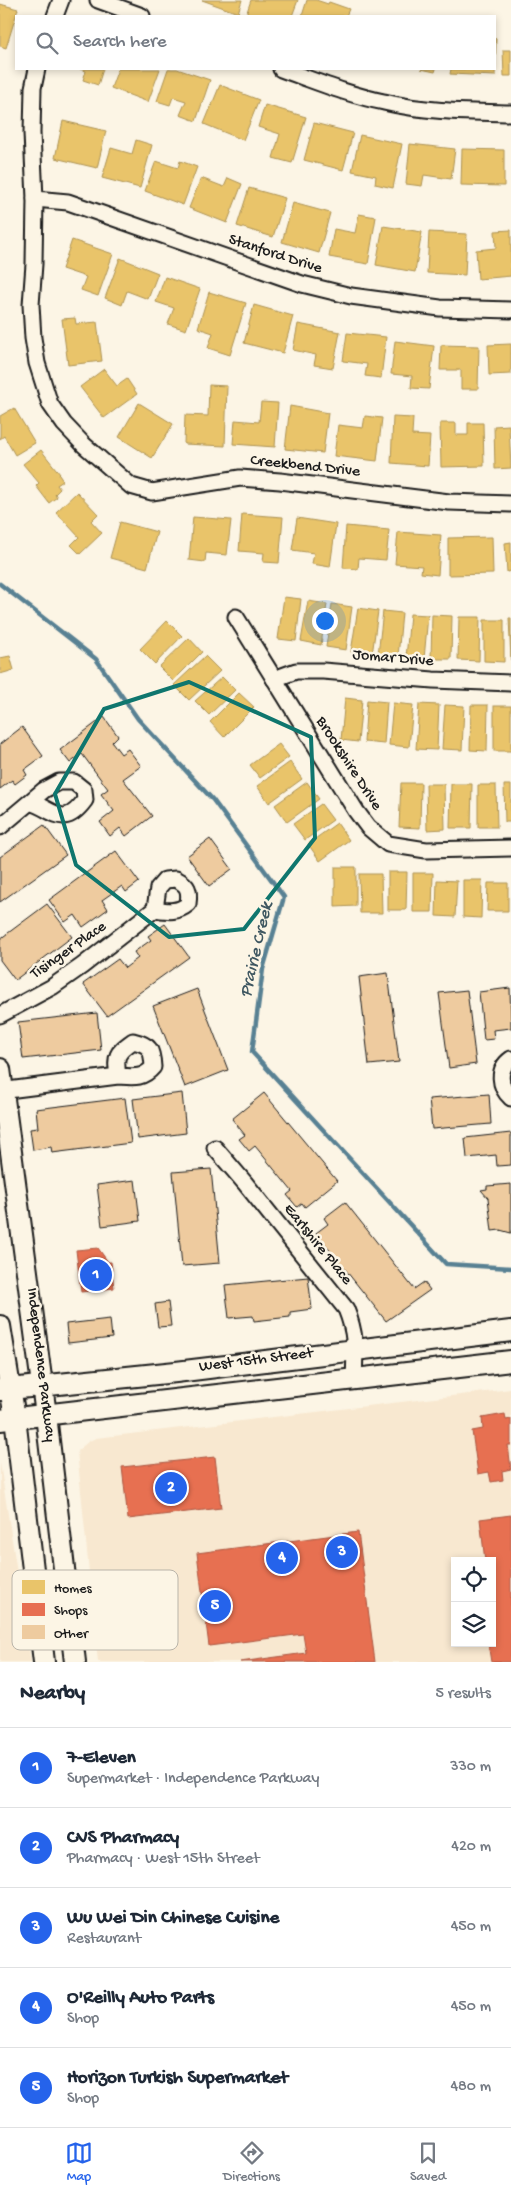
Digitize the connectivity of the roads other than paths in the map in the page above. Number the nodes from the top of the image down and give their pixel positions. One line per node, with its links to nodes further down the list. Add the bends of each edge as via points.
1 (62, 0): 3 (street)
2 (98, 0): 4 (street)
3 (55, 15)
4 (139, 15)
5 (37, 70): 8 (street, Creekbend Drive, via 32,133)
6 (284, 70): 7 (street, via 384,102 461,112)
7 (511, 113)
8 (35, 199): 9 (street, Stanford Drive, via 68,202 302,284 343,294 440,308); 10 (street, Creekbend Drive, via 32,338 44,387 50,404 64,424 130,486 152,492 240,478 280,480 449,502)
9 (511, 310)
10 (511, 504)
11 (236, 617): 12 (street, Brookshire Drive)
12 (274, 679): 13 (street, Jomar Drive, via 296,671 323,671); 16 (street, Brookshire Drive, via 356,811 368,827 388,844 426,850)
13 (511, 683)
14 (30, 802): 15 (street)
15 (0, 827)
16 (511, 848)
17 (155, 909): 18 (street, Tisinger Place, via 74,972)
18 (0, 1015)
19 (511, 1059): 23 (street, via 501,1076 504,1090)
20 (0, 1069): 22 (main road, Independence Parkway)
21 (118, 1076): 22 (street)
22 (1, 1091): 25 (main road, Independence Parkway)
23 (511, 1098)
24 (215, 1148): 28 (street, Earlshire Place, via 346,1309)
25 (7, 1177): 31 (main road, Independence Parkway)
26 (0, 1326): 32 (main road, Independence Parkway)
27 (511, 1331): 28 (main road, West 15th Street)
28 (356, 1349): 30 (street, Earlshire Place); 31 (main road, West 15th Street)
29 (511, 1361): 30 (main road, West 15th Street)
30 (354, 1380): 33 (main road, West 15th Street)
31 (43, 1385): 32 (main road, West 15th Street); 33 (main road, Independence Parkway)
32 (5, 1389): 34 (main road, Independence Parkway)
33 (46, 1415): 34 (main road, West 15th Street); 36 (main road, Independence Parkway)
34 (7, 1419): 35 (main road, Independence Parkway)
35 (32, 1570)
36 (65, 1570)

